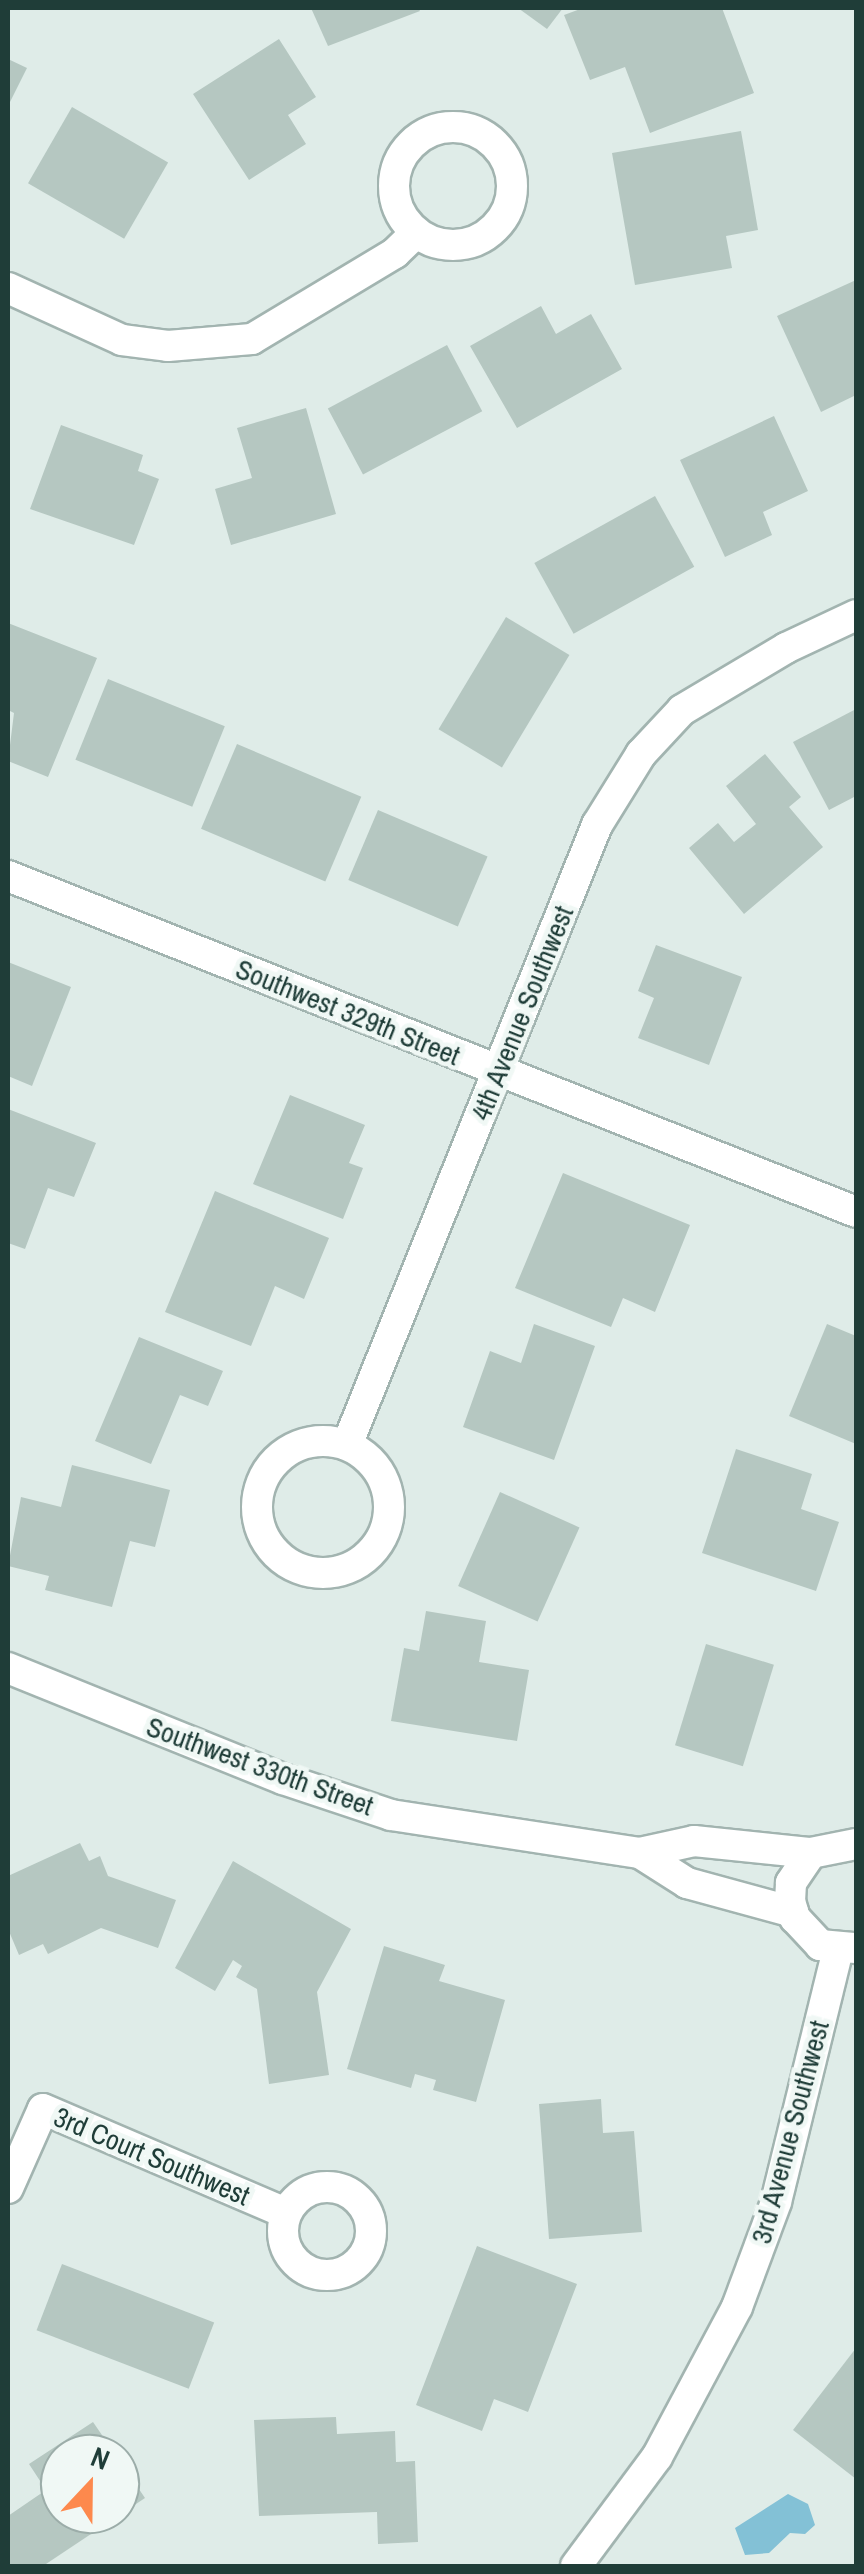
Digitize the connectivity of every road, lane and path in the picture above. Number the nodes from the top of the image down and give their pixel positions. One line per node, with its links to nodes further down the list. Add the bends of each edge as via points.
1 (416, 233): 2 (street, via 395,253 252,339 168,346 122,340)
2 (8, 288)
3 (856, 615): 5 (street, 4th Avenue Southwest, via 682,710 641,754 598,826)
4 (8, 876): 5 (street, Southwest 329th Street)
5 (498, 1072): 6 (street, Southwest 329th Street); 7 (street, 4th Avenue Southwest)
6 (856, 1212)
7 (347, 1446): 7 (street, via 382,1475 388,1520 380,1542 345,1570 300,1570 266,1542 256,1502 261,1482 288,1451 327,1441)
8 (8, 1668): 11 (street, Southwest 330th Street, via 283,1780 391,1815)
9 (856, 1840): 10 (street, Southwest 330th Street)
10 (811, 1852): 11 (street, Southwest 330th Street, via 694,1841); 12 (street, via 791,1883)
11 (640, 1854): 12 (street, Southwest 330th Street, via 687,1883)
12 (793, 1912): 13 (street, via 806,1934)
13 (847, 1949): 16 (street, 3rd Avenue Southwest, via 776,2202 738,2307 657,2456)
14 (8, 2188): 15 (street, 3rd Court Southwest, via 43,2109)
15 (286, 2213)
16 (576, 2566)

